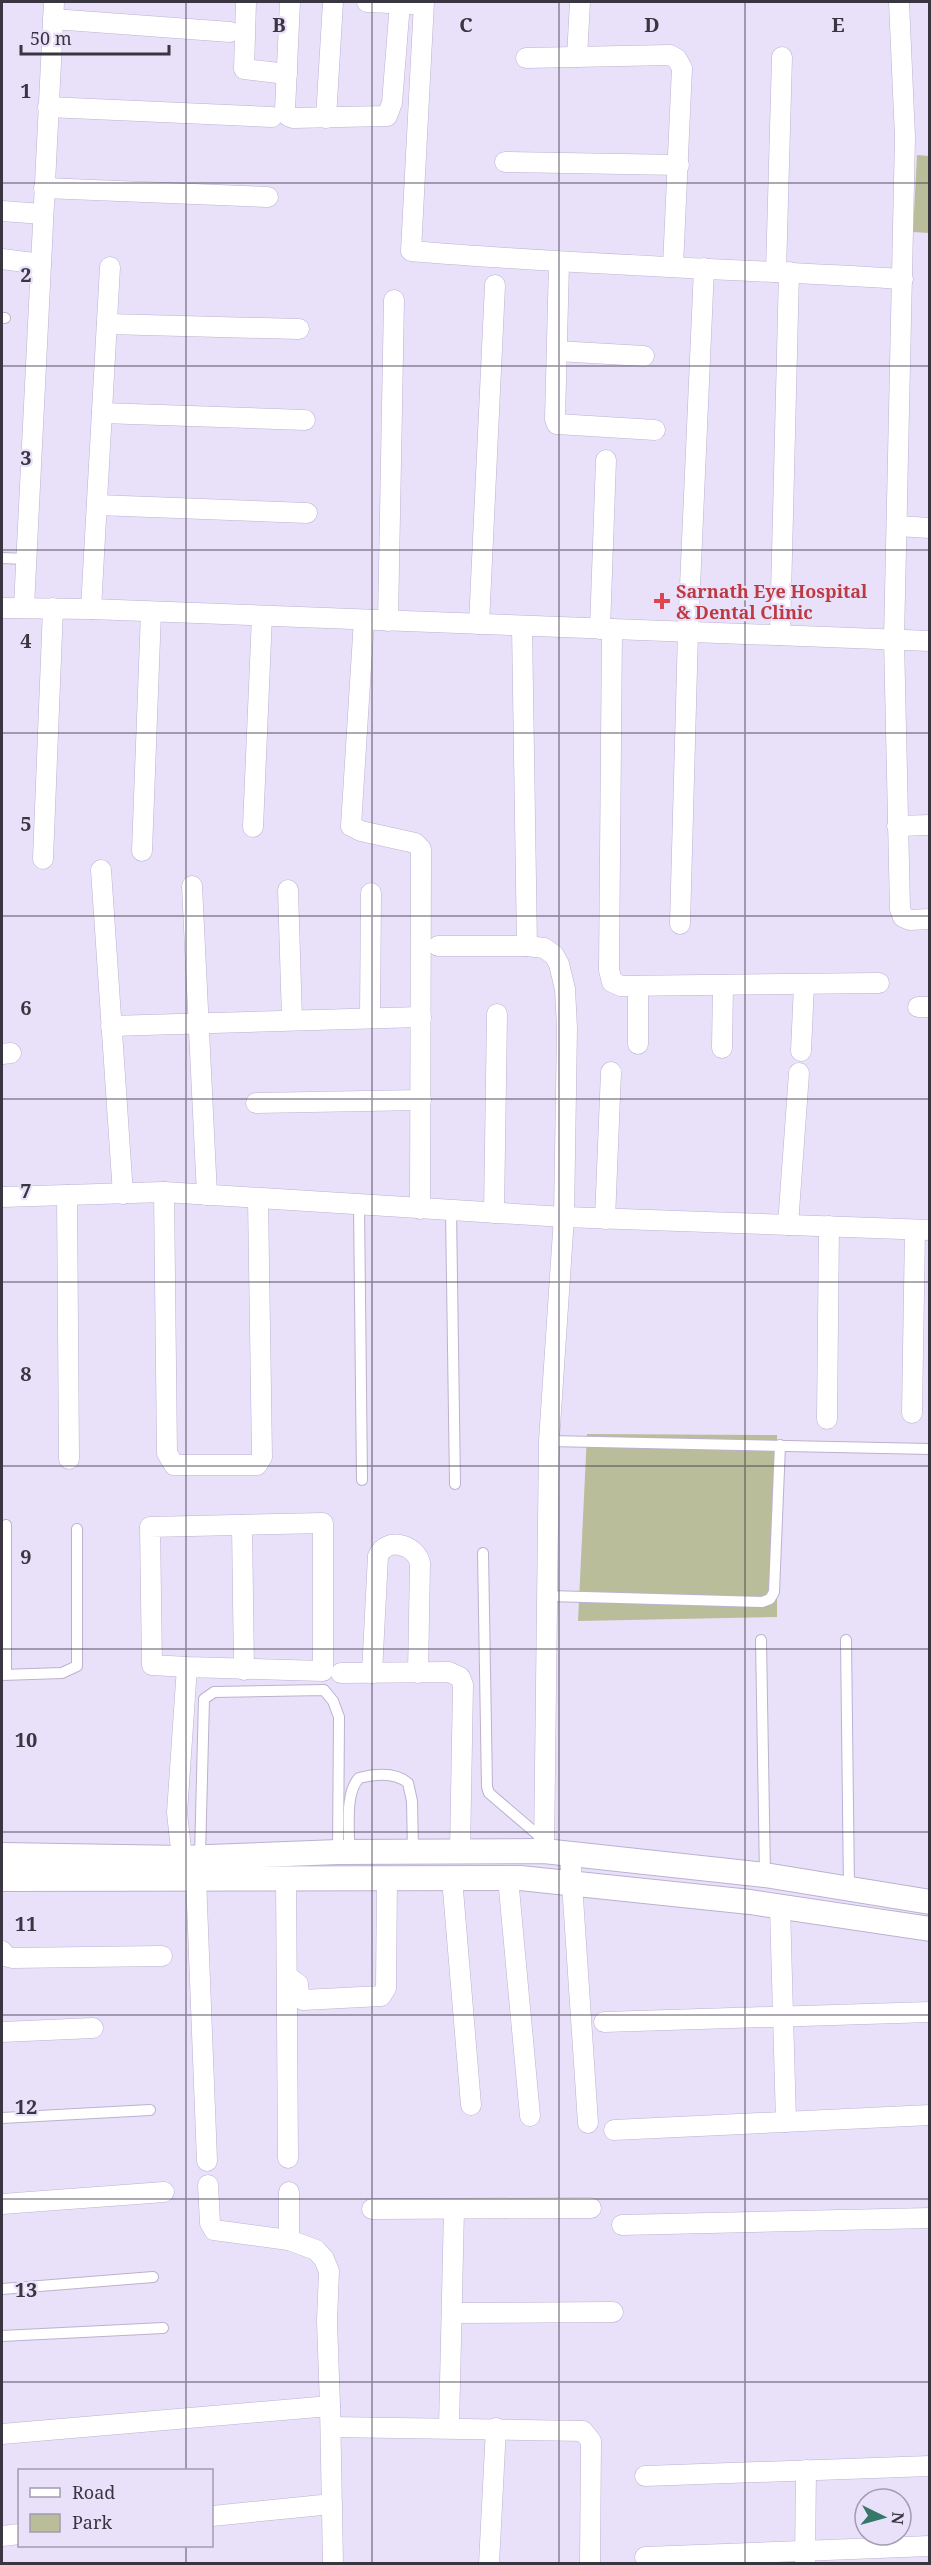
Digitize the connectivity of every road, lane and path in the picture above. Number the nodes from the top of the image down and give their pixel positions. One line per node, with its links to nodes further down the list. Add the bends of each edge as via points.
1 (246, 2): 14 (street, via 244,69)
2 (290, 2): 14 (street)
3 (333, 2): 17 (street)
4 (368, 2): 7 (street)
5 (580, 2): 11 (street)
6 (899, 2): 31 (street, via 905,137)
7 (400, 3): 8 (street); 17 (street, via 391,111 380,118)
8 (424, 3): 25 (street, via 411,251)
9 (53, 10): 10 (street); 15 (street)
10 (230, 32)
11 (577, 57): 13 (street); 19 (street, via 670,55 677,59 682,68)
12 (782, 57): 30 (street)
13 (526, 58)
14 (287, 74): 17 (street, via 288,116)
15 (48, 107): 16 (street); 20 (street)
16 (272, 117)
17 (327, 118)
18 (505, 162): 19 (street)
19 (679, 165): 27 (street)
20 (44, 188): 21 (street); 23 (street)
21 (268, 197)
22 (2, 211): 23 (street)
23 (43, 214): 26 (street)
24 (2, 259): 26 (street)
25 (559, 263): 27 (street); 36 (street)
26 (41, 264): 47 (street)
27 (673, 266): 29 (street)
28 (110, 267): 34 (street)
29 (704, 268): 30 (street); 59 (street)
30 (782, 272): 31 (street); 60 (street)
31 (903, 279): 44 (street)
32 (495, 285): 56 (street)
33 (394, 300): 55 (street)
34 (107, 324): 35 (street); 38 (street)
35 (299, 329)
36 (556, 351): 37 (street); 40 (street, via 557,424)
37 (644, 356)
38 (102, 412): 39 (street); 42 (street)
39 (305, 420)
40 (655, 430)
41 (606, 460): 58 (street)
42 (97, 505): 43 (street); 51 (street)
43 (307, 513)
44 (898, 526): 45 (street); 61 (street)
45 (930, 528)
46 (2, 558): 47 (lane)
47 (26, 559): 48 (street)
48 (24, 607): 49 (street); 50 (street)
49 (2, 608)
50 (53, 608): 51 (street); 67 (street)
51 (91, 609): 52 (street)
52 (151, 612): 53 (street); 66 (street)
53 (262, 616): 54 (street); 65 (street)
54 (364, 620): 55 (street); 81 (street, via 350,819 355,829 419,844)
55 (388, 621): 56 (street)
56 (479, 624): 57 (street)
57 (522, 626): 58 (street); 75 (street)
58 (606, 629): 59 (street); 79 (street, via 609,970 612,981 621,986)
59 (688, 632): 60 (street); 73 (street)
60 (780, 635): 61 (street)
61 (894, 639): 62 (street); 64 (street)
62 (930, 641)
63 (930, 825): 64 (street)
64 (897, 826): 72 (street, via 900,909 903,917 910,920)
65 (253, 827)
66 (142, 851)
67 (43, 859)
68 (101, 870): 85 (street)
69 (192, 886): 84 (street)
70 (288, 890): 83 (street)
71 (371, 893): 82 (street)
72 (930, 919)
73 (680, 924)
74 (438, 946): 75 (street)
75 (527, 946): 103 (street, via 544,948 554,955 565,989)
76 (879, 983): 78 (street)
77 (723, 985): 78 (street); 79 (street); 87 (street)
78 (804, 985): 88 (street)
79 (638, 986): 86 (street)
80 (497, 1014): 102 (street)
81 (421, 1017): 82 (street); 91 (street)
82 (370, 1018): 83 (street)
83 (292, 1019): 84 (street)
84 (200, 1021): 85 (street); 96 (street)
85 (111, 1026): 94 (street)
86 (638, 1044)
87 (722, 1048)
88 (801, 1050)
89 (611, 1072): 104 (street)
90 (799, 1073): 105 (street)
91 (421, 1100): 92 (street); 100 (street)
92 (256, 1103)
93 (164, 1192): 94 (street); 96 (street); 98 (street, via 167,1453 174,1465 256,1465 262,1457)
94 (123, 1194): 95 (street)
95 (68, 1195): 97 (street); 113 (street)
96 (207, 1195): 98 (street)
97 (2, 1197)
98 (258, 1199): 99 (street)
99 (359, 1205): 100 (street); 114 (lane)
100 (420, 1209): 101 (street)
101 (451, 1210): 102 (street); 115 (lane)
102 (494, 1213): 103 (street)
103 (564, 1217): 104 (street); 110 (street)
104 (605, 1219): 105 (street)
105 (788, 1225): 106 (street)
106 (829, 1226): 107 (street); 109 (street)
107 (922, 1230): 108 (street)
108 (912, 1413)
109 (827, 1419)
110 (549, 1441): 111 (lane); 120 (street)
111 (780, 1445): 112 (lane); 120 (lane, via 774,1592 770,1599 762,1602)
112 (930, 1449)
113 (69, 1459)
114 (362, 1480)
115 (455, 1484)
116 (6, 1525): 128 (lane)
117 (242, 1525): 123 (street, via 150,1527 152,1665); 124 (street); 124 (street, via 323,1523 323,1671)
118 (76, 1529): 128 (lane, via 76,1666 62,1672)
119 (483, 1552): 129 (lane, via 487,1787)
120 (549, 1596): 129 (street)
121 (761, 1640): 136 (lane)
122 (846, 1640): 143 (lane)
123 (187, 1667): 124 (street); 135 (street, via 177,1813)
124 (244, 1670)
125 (341, 1673): 126 (street)
126 (372, 1673): 127 (street); 127 (street, via 378,1556 387,1545 414,1550 420,1563)
127 (418, 1673): 132 (street, via 448,1672 460,1677 463,1685)
128 (4, 1675)
129 (545, 1846): 132 (street); 133 (street)
130 (344, 1852): 131 (street); 131 (lane, via 354,1783 359,1778 383,1775 395,1776 408,1784); 135 (street); 135 (lane, via 339,1717 333,1701 324,1690 214,1692 204,1699)
131 (413, 1852): 132 (street)
132 (460, 1852)
133 (570, 1853): 136 (street); 142 (street)
134 (2, 1855): 135 (street)
135 (193, 1864): 137 (street); 141 (street); 164 (street)
136 (765, 1875): 143 (street)
137 (286, 1878): 138 (street); 149 (street)
138 (387, 1878): 139 (street); 149 (street, via 386,1988 381,1996 303,2000 298,1984)
139 (452, 1878): 140 (street); 155 (street)
140 (508, 1878): 142 (street); 158 (street)
141 (2, 1879)
142 (572, 1883): 145 (street); 161 (street)
143 (849, 1889): 144 (street)
144 (930, 1902)
145 (780, 1907): 146 (street); 151 (street)
146 (930, 1929)
147 (2, 1951): 148 (street, via 12,1958)
148 (162, 1956)
149 (287, 1979): 163 (street)
150 (930, 2012): 151 (street)
151 (783, 2016): 152 (street); 160 (street)
152 (604, 2022)
153 (93, 2028): 154 (street)
154 (2, 2032)
155 (471, 2105)
156 (150, 2110): 159 (lane)
157 (930, 2115): 160 (street)
158 (530, 2116)
159 (2, 2118)
160 (786, 2122): 162 (street)
161 (588, 2123)
162 (614, 2130)
163 (288, 2158)
164 (207, 2161)
165 (208, 2185): 174 (street, via 210,2223 214,2230)
166 (164, 2192): 168 (street)
167 (289, 2193): 174 (street)
168 (2, 2204)
169 (454, 2208): 170 (street); 171 (street); 178 (street)
170 (591, 2208)
171 (372, 2209)
172 (930, 2218): 173 (street)
173 (622, 2225)
174 (289, 2240): 181 (street, via 316,2250 329,2271)
175 (153, 2277): 176 (lane)
176 (2, 2289)
177 (613, 2312): 178 (street)
178 (452, 2313): 183 (street)
179 (162, 2328): 180 (lane)
180 (2, 2336)
181 (330, 2406): 182 (street); 185 (street)
182 (331, 2427): 183 (street); 189 (street)
183 (449, 2427): 184 (street)
184 (496, 2428): 197 (street); 198 (street, via 576,2429 588,2435)
185 (2, 2434)
186 (930, 2466): 187 (street)
187 (806, 2470): 188 (street); 195 (street)
188 (645, 2476)
189 (332, 2504): 190 (street); 196 (street)
190 (213, 2516)
191 (18, 2534): 192 (street)
192 (2, 2536)
193 (930, 2546): 195 (street)
194 (645, 2557): 195 (street)
195 (806, 2557)
196 (333, 2564)
197 (489, 2564)
198 (590, 2564)

